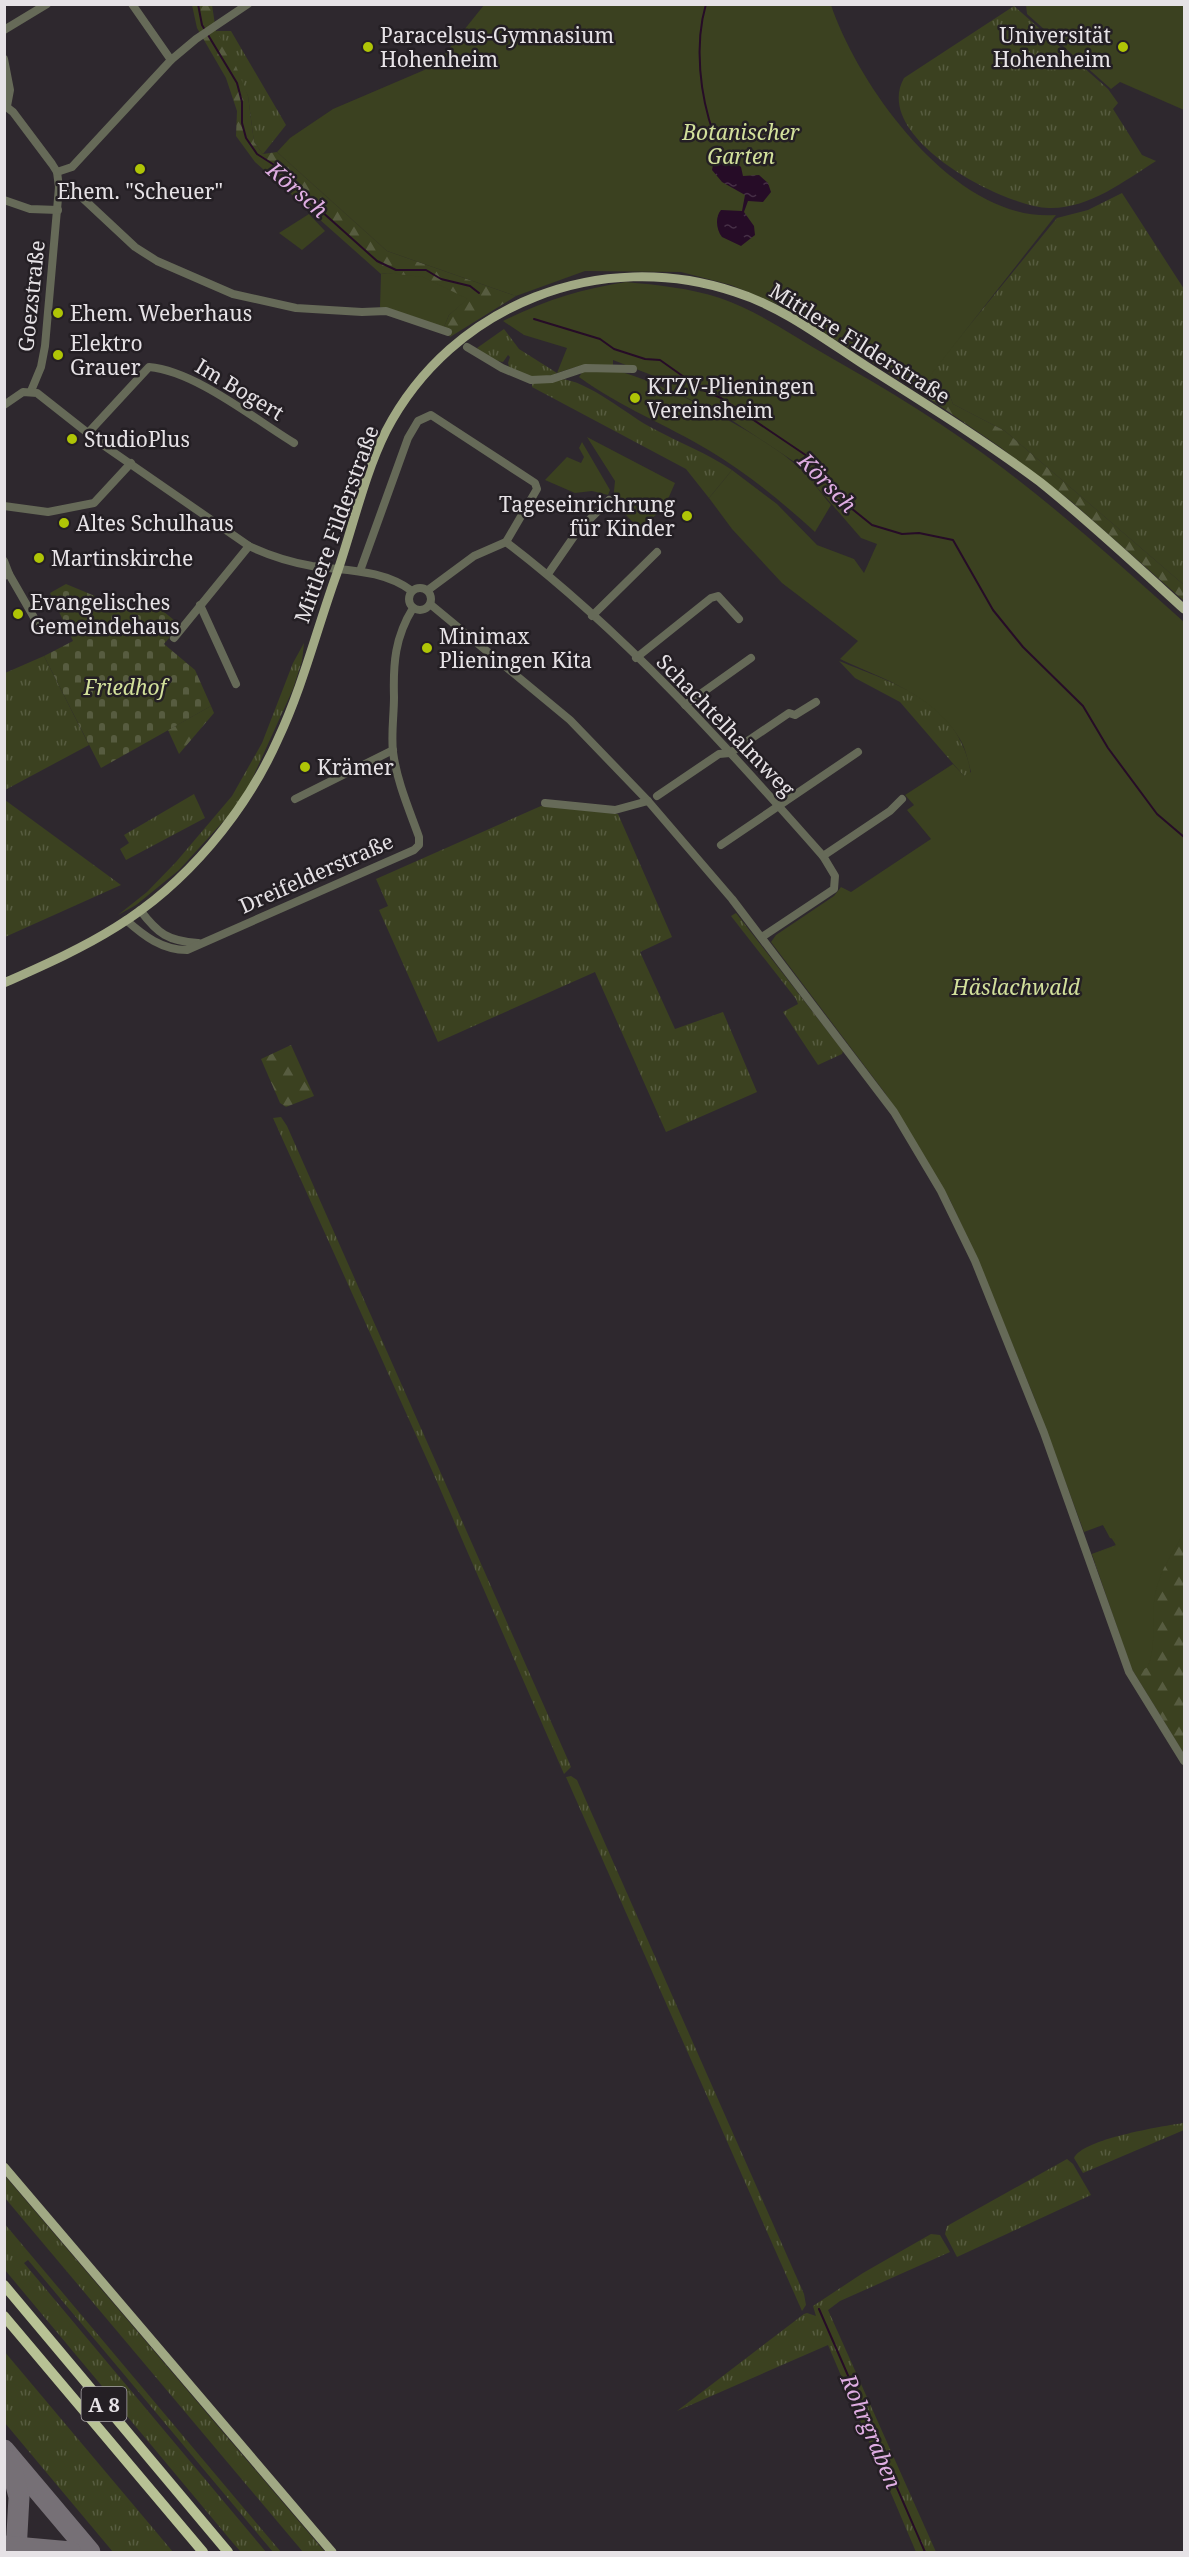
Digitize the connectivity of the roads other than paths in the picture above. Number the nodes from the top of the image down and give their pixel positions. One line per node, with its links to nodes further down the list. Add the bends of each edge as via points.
1 (47, 4): 4 (street)
2 (132, 4): 6 (street)
3 (248, 4): 6 (street)
4 (4, 30)
5 (4, 59): 7 (street, via 10,90)
6 (171, 60): 8 (street, via 72,167)
7 (6, 105): 8 (street)
8 (57, 172): 9 (street, Goezstraße)
9 (59, 187): 11 (street, Goezstraße); 12 (street, via 75,191 135,247 157,261 233,294 296,308 386,311)
10 (4, 200): 11 (street, via 30,208)
11 (58, 210): 15 (street, Goezstraße, via 45,346)
12 (448, 332)
13 (467, 346): 14 (street, via 502,368 531,380 552,379 585,368)
14 (633, 369)
15 (32, 391): 16 (street, via 23,392); 17 (street)
16 (4, 405)
17 (88, 433): 18 (street, Im Bogert, via 148,367 189,378); 19 (street)
18 (294, 443)
19 (130, 463): 21 (street, via 94,503 48,512); 23 (street)
20 (609, 500): 27 (street, via 577,532)
21 (4, 506)
22 (506, 542): 26 (street, via 537,489 535,483 431,415 418,421 408,438); 27 (street, Schachtelhalmweg); 29 (street, via 474,556)
23 (249, 546): 26 (street, via 282,560); 32 (street)
24 (657, 552): 35 (street)
25 (4, 561): 28 (street)
26 (360, 571): 30 (street)
27 (548, 574): 35 (street, Schachtelhalmweg)
28 (7, 575): 37 (street)
29 (428, 590): 30 (street); 31 (street)
30 (412, 591): 33 (street, via 409,596)
31 (430, 604): 33 (street, via 423,610); 50 (street, via 570,720)
32 (200, 605): 38 (street); 41 (street)
33 (413, 608): 44 (street, Dreifelderstraße, via 395,649)
34 (1185, 609): 55 (main road, Mittlere Filderstraße, via 1067,504 1010,460 768,305 712,285 664,276 610,277 551,290 510,307 463,337 413,389 385,434 297,694 266,765 212,843)
35 (592, 616): 39 (street, Schachtelhalmweg)
36 (739, 619): 39 (street, via 718,596 711,598)
37 (36, 621)
38 (174, 638)
39 (636, 658): 43 (street, Schachtelhalmweg)
40 (751, 658): 43 (street)
41 (236, 684)
42 (816, 702): 46 (street, via 795,715 789,713)
43 (685, 705): 46 (street, Schachtelhalmweg)
44 (393, 750): 48 (street); 58 (street, Dreifelderstraße, via 419,845)
45 (858, 752): 52 (street)
46 (730, 753): 47 (street, via 719,754); 52 (street, Schachtelhalmweg)
47 (657, 796)
48 (295, 799)
49 (902, 799): 54 (street)
50 (648, 801): 51 (street, via 615,810); 57 (street)
51 (545, 803)
52 (778, 807): 53 (street); 54 (street, Schachtelhalmweg)
53 (721, 845)
54 (823, 856): 57 (street, Schachtelhalmweg, via 835,876 834,889)
55 (140, 910): 56 (main road, Mittlere Filderstraße); 58 (street, Dreifelderstraße, via 157,930 174,941)
56 (126, 920): 58 (street, Dreifelderstraße, via 165,947 187,950); 59 (main road, Mittlere Filderstraße)
57 (762, 937): 60 (street, via 885,1099 953,1214 1044,1433 1129,1672)
58 (203, 943)
59 (4, 983)
60 (1185, 1761)
61 (4, 2167): 66 (main road)
62 (4, 2285): 65 (highway, A 8)
63 (4, 2316): 64 (highway, A 8)
64 (203, 2553)
65 (228, 2553)
66 (332, 2553)

